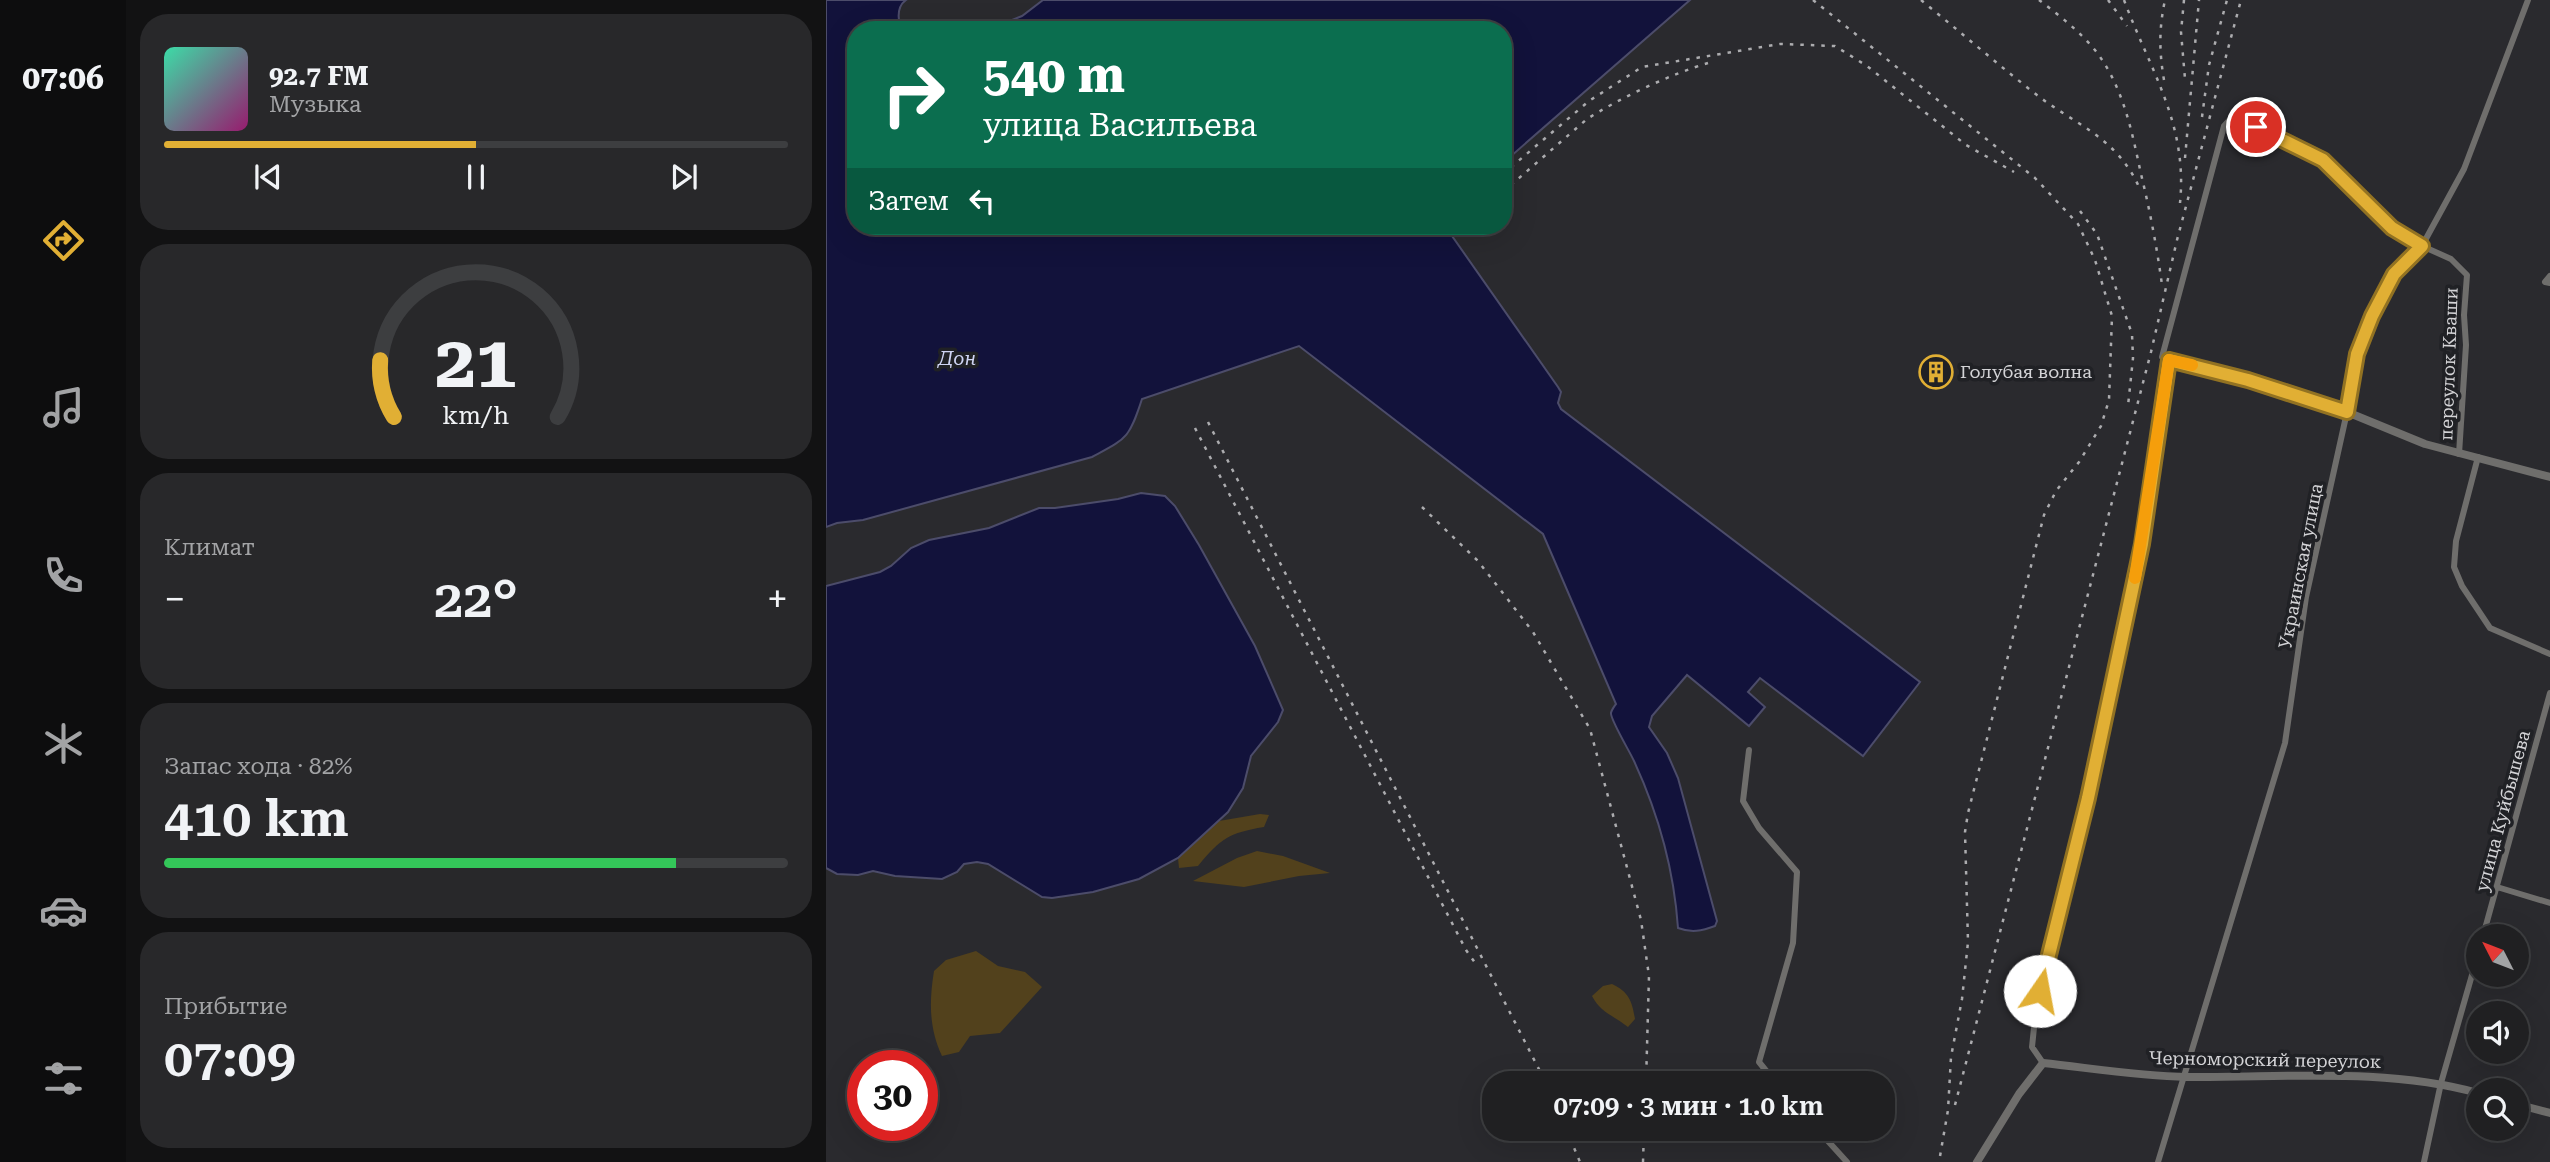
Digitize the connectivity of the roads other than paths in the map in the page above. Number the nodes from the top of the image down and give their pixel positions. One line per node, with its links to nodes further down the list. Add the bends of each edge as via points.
1 (2528, 0): 2 (street, Украинская улица, via 2465,169)
2 (2422, 246): 3 (street, via 2392,228 2323,160 2233,116 2224,127 2211,173); 4 (street, Украинская улица, via 2394,274 2372,316 2357,354); 5 (street, переулок Кваши, via 2451,259 2467,275)
3 (2166, 358): 4 (street); 15 (street, via 2142,544 2035,1018 2032,1047)
4 (2347, 412): 5 (street); 17 (street, Украинская улица, via 2306,597 2285,743)
5 (2459, 454): 6 (street)
6 (2477, 457): 7 (street); 8 (street, переулок Кваши, via 2454,566 2490,628)
7 (2550, 477)
8 (2550, 654)
9 (2550, 693): 11 (street, улица Куйбышева)
10 (1749, 750): 16 (street, via 1743,801 1759,828 1797,872 1793,943 1759,1062)
11 (2497, 887): 12 (street); 13 (street, улица Куйбышева)
12 (2550, 904)
13 (2486, 924)
14 (2469, 987): 18 (street)
15 (2043, 1063): 17 (street, Черноморский переулок); 24 (street)
16 (1766, 1071)
17 (2182, 1077): 18 (street, Черноморский переулок, via 2328,1076); 25 (street, Украинская улица)
18 (2441, 1083): 19 (street, Черноморский переулок); 26 (street)
19 (2466, 1090)
20 (2529, 1107): 21 (street)
21 (2550, 1113)
22 (1828, 1141): 23 (street)
23 (1847, 1162)
24 (1977, 1162)
25 (2158, 1162)
26 (2424, 1162)

